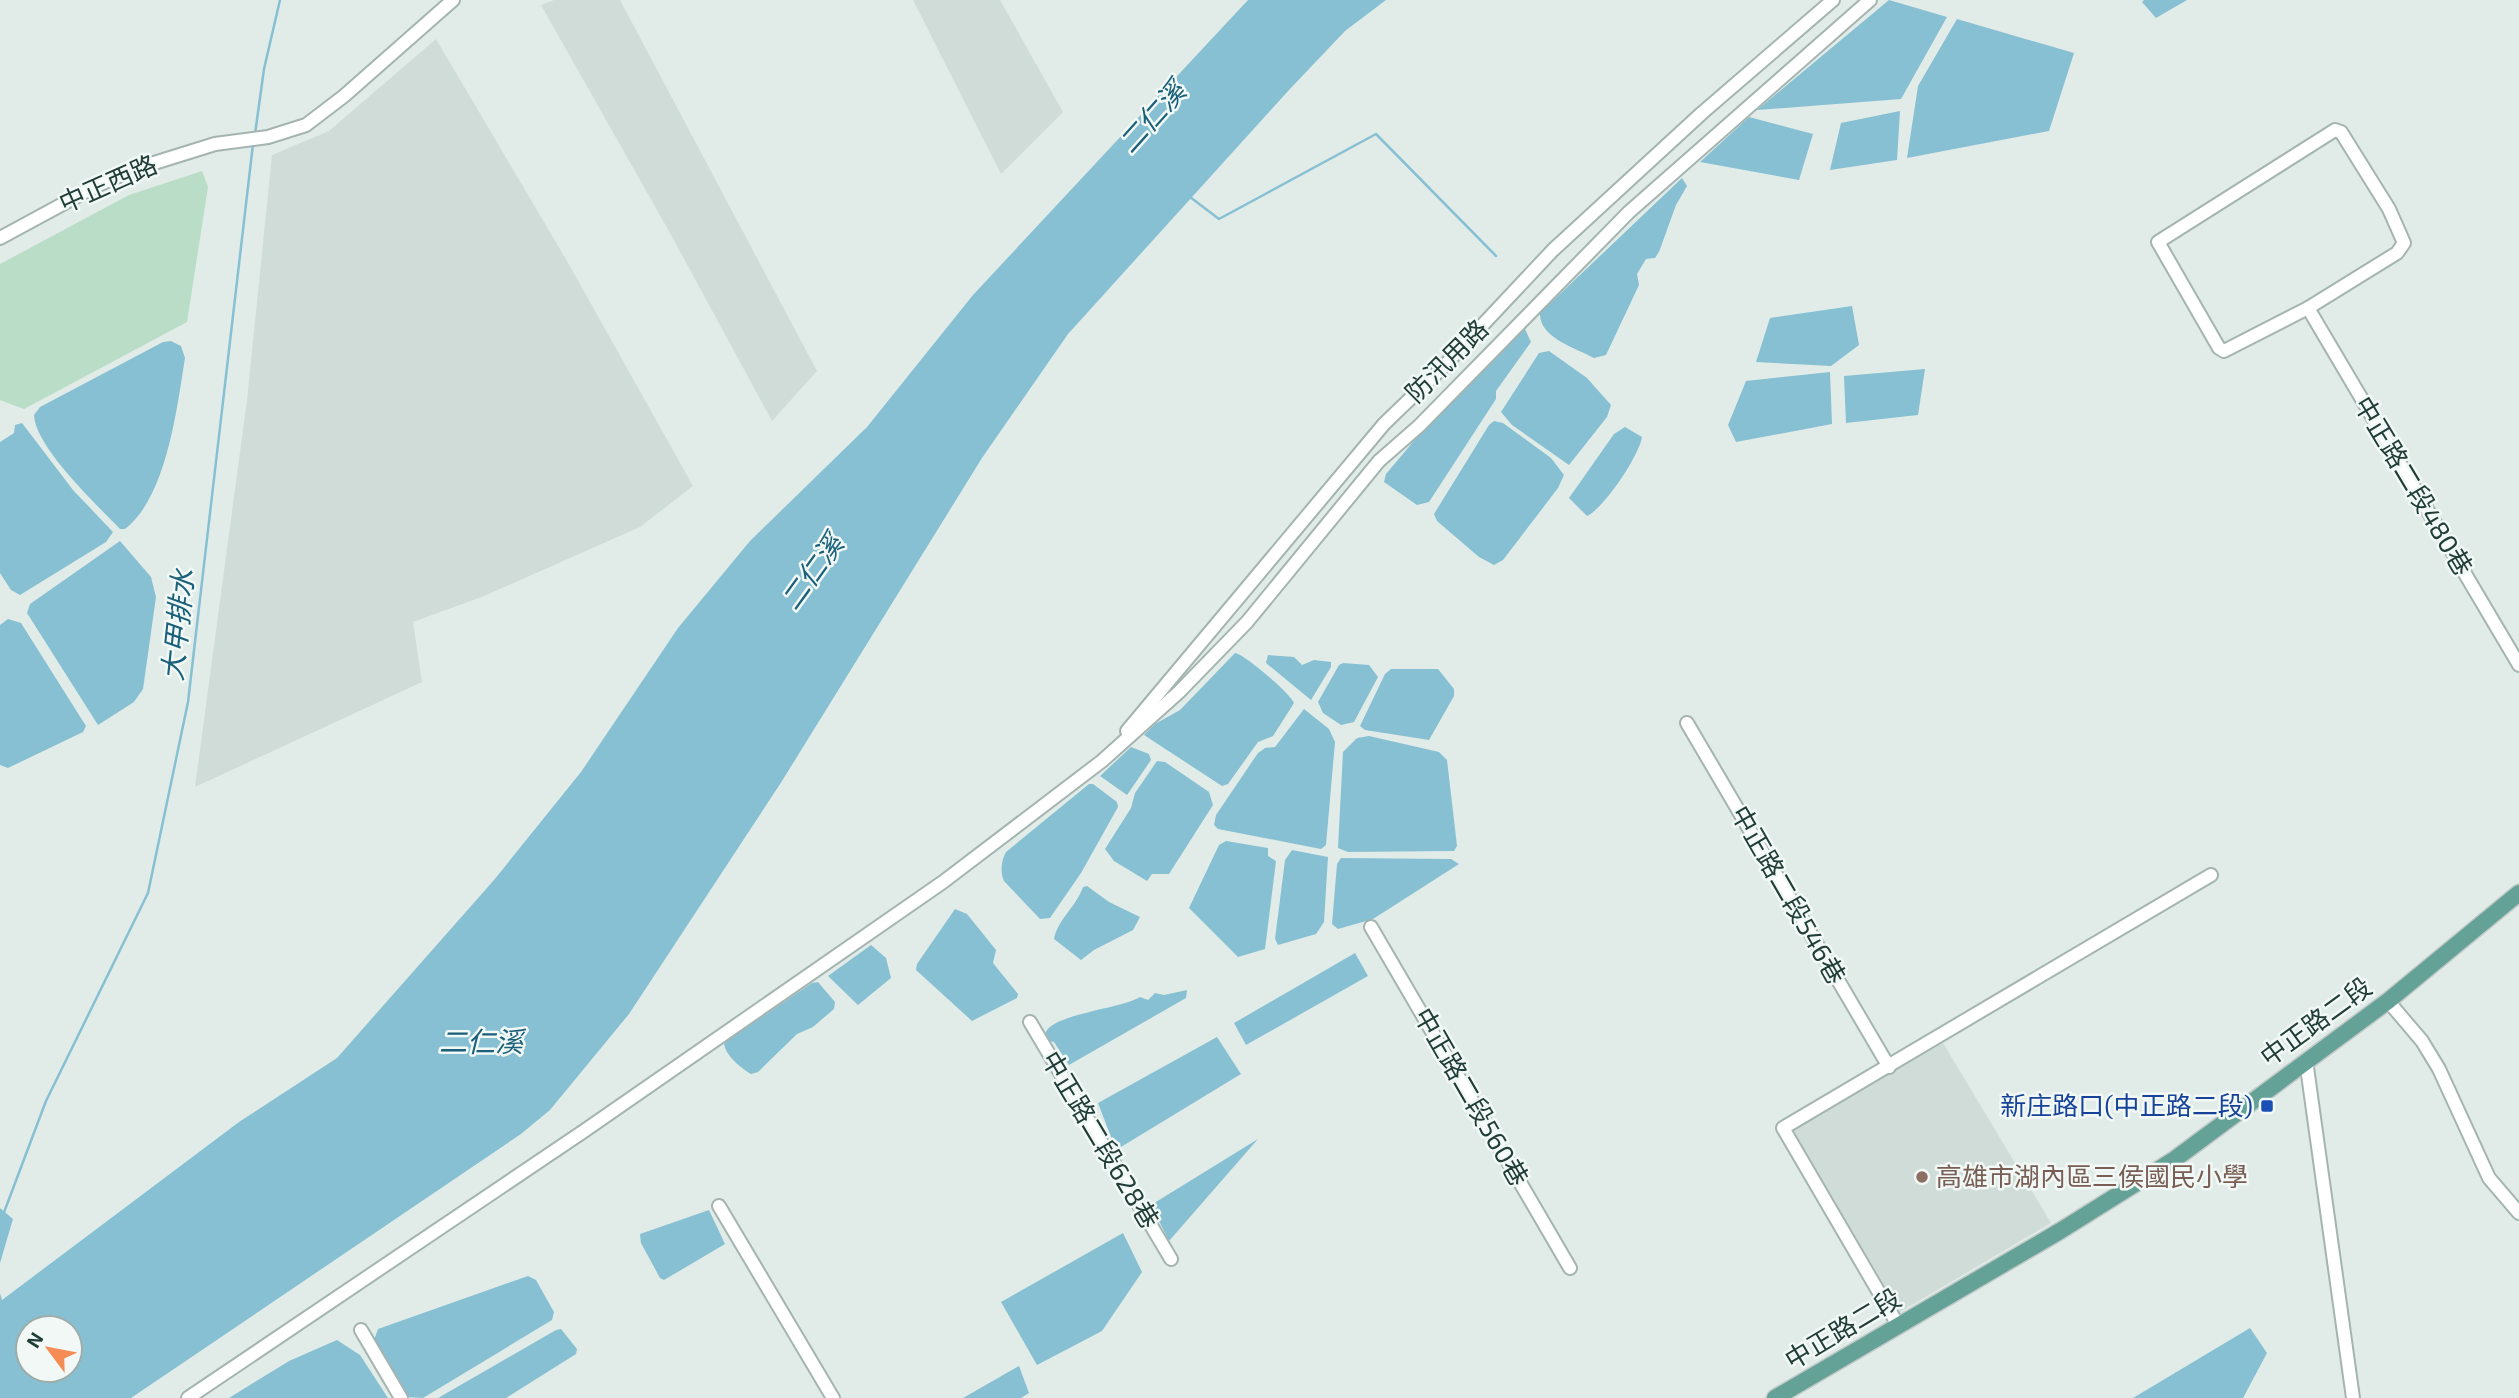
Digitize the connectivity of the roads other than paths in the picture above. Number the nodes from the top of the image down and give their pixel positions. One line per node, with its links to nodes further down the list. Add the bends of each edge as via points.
1 (453, 0): 4 (street, 中正西路, via 316,119 288,133 220,143 115,177)
2 (1833, 0): 8 (street, 防汛用路, via 1553,250 1384,424)
3 (1870, 0): 8 (street, via 1629,212 1379,461 1238,631)
4 (0, 238)
5 (2308, 308): 5 (street, via 2224,351 2158,242 2335,130 2341,132 2389,209 2404,243 2396,253); 6 (street, 中正路二段480巷)
6 (2519, 665)
7 (1687, 723): 15 (street, 中正路二段546巷)
8 (1102, 761): 22 (street, via 932,890)
9 (2211, 875): 15 (street)
10 (2519, 893): 12 (main road, 中正路二段)
11 (1371, 927): 19 (street, 中正路二段560巷)
12 (2388, 1000): 14 (main road, 中正路二段); 17 (street, via 2422,1041 2489,1178)
13 (1030, 1021): 18 (street, 中正路二段628巷)
14 (2306, 1060): 20 (main road, 中正路二段, via 2175,1159); 26 (street)
15 (1889, 1067): 20 (street, via 1783,1128)
16 (719, 1206): 24 (street)
17 (2519, 1213)
18 (1171, 1259)
19 (1570, 1268)
20 (1898, 1325): 25 (main road, 中正路二段)
21 (361, 1330): 23 (street)
22 (188, 1398)
23 (401, 1398)
24 (833, 1398)
25 (1775, 1398)
26 (2353, 1398)

